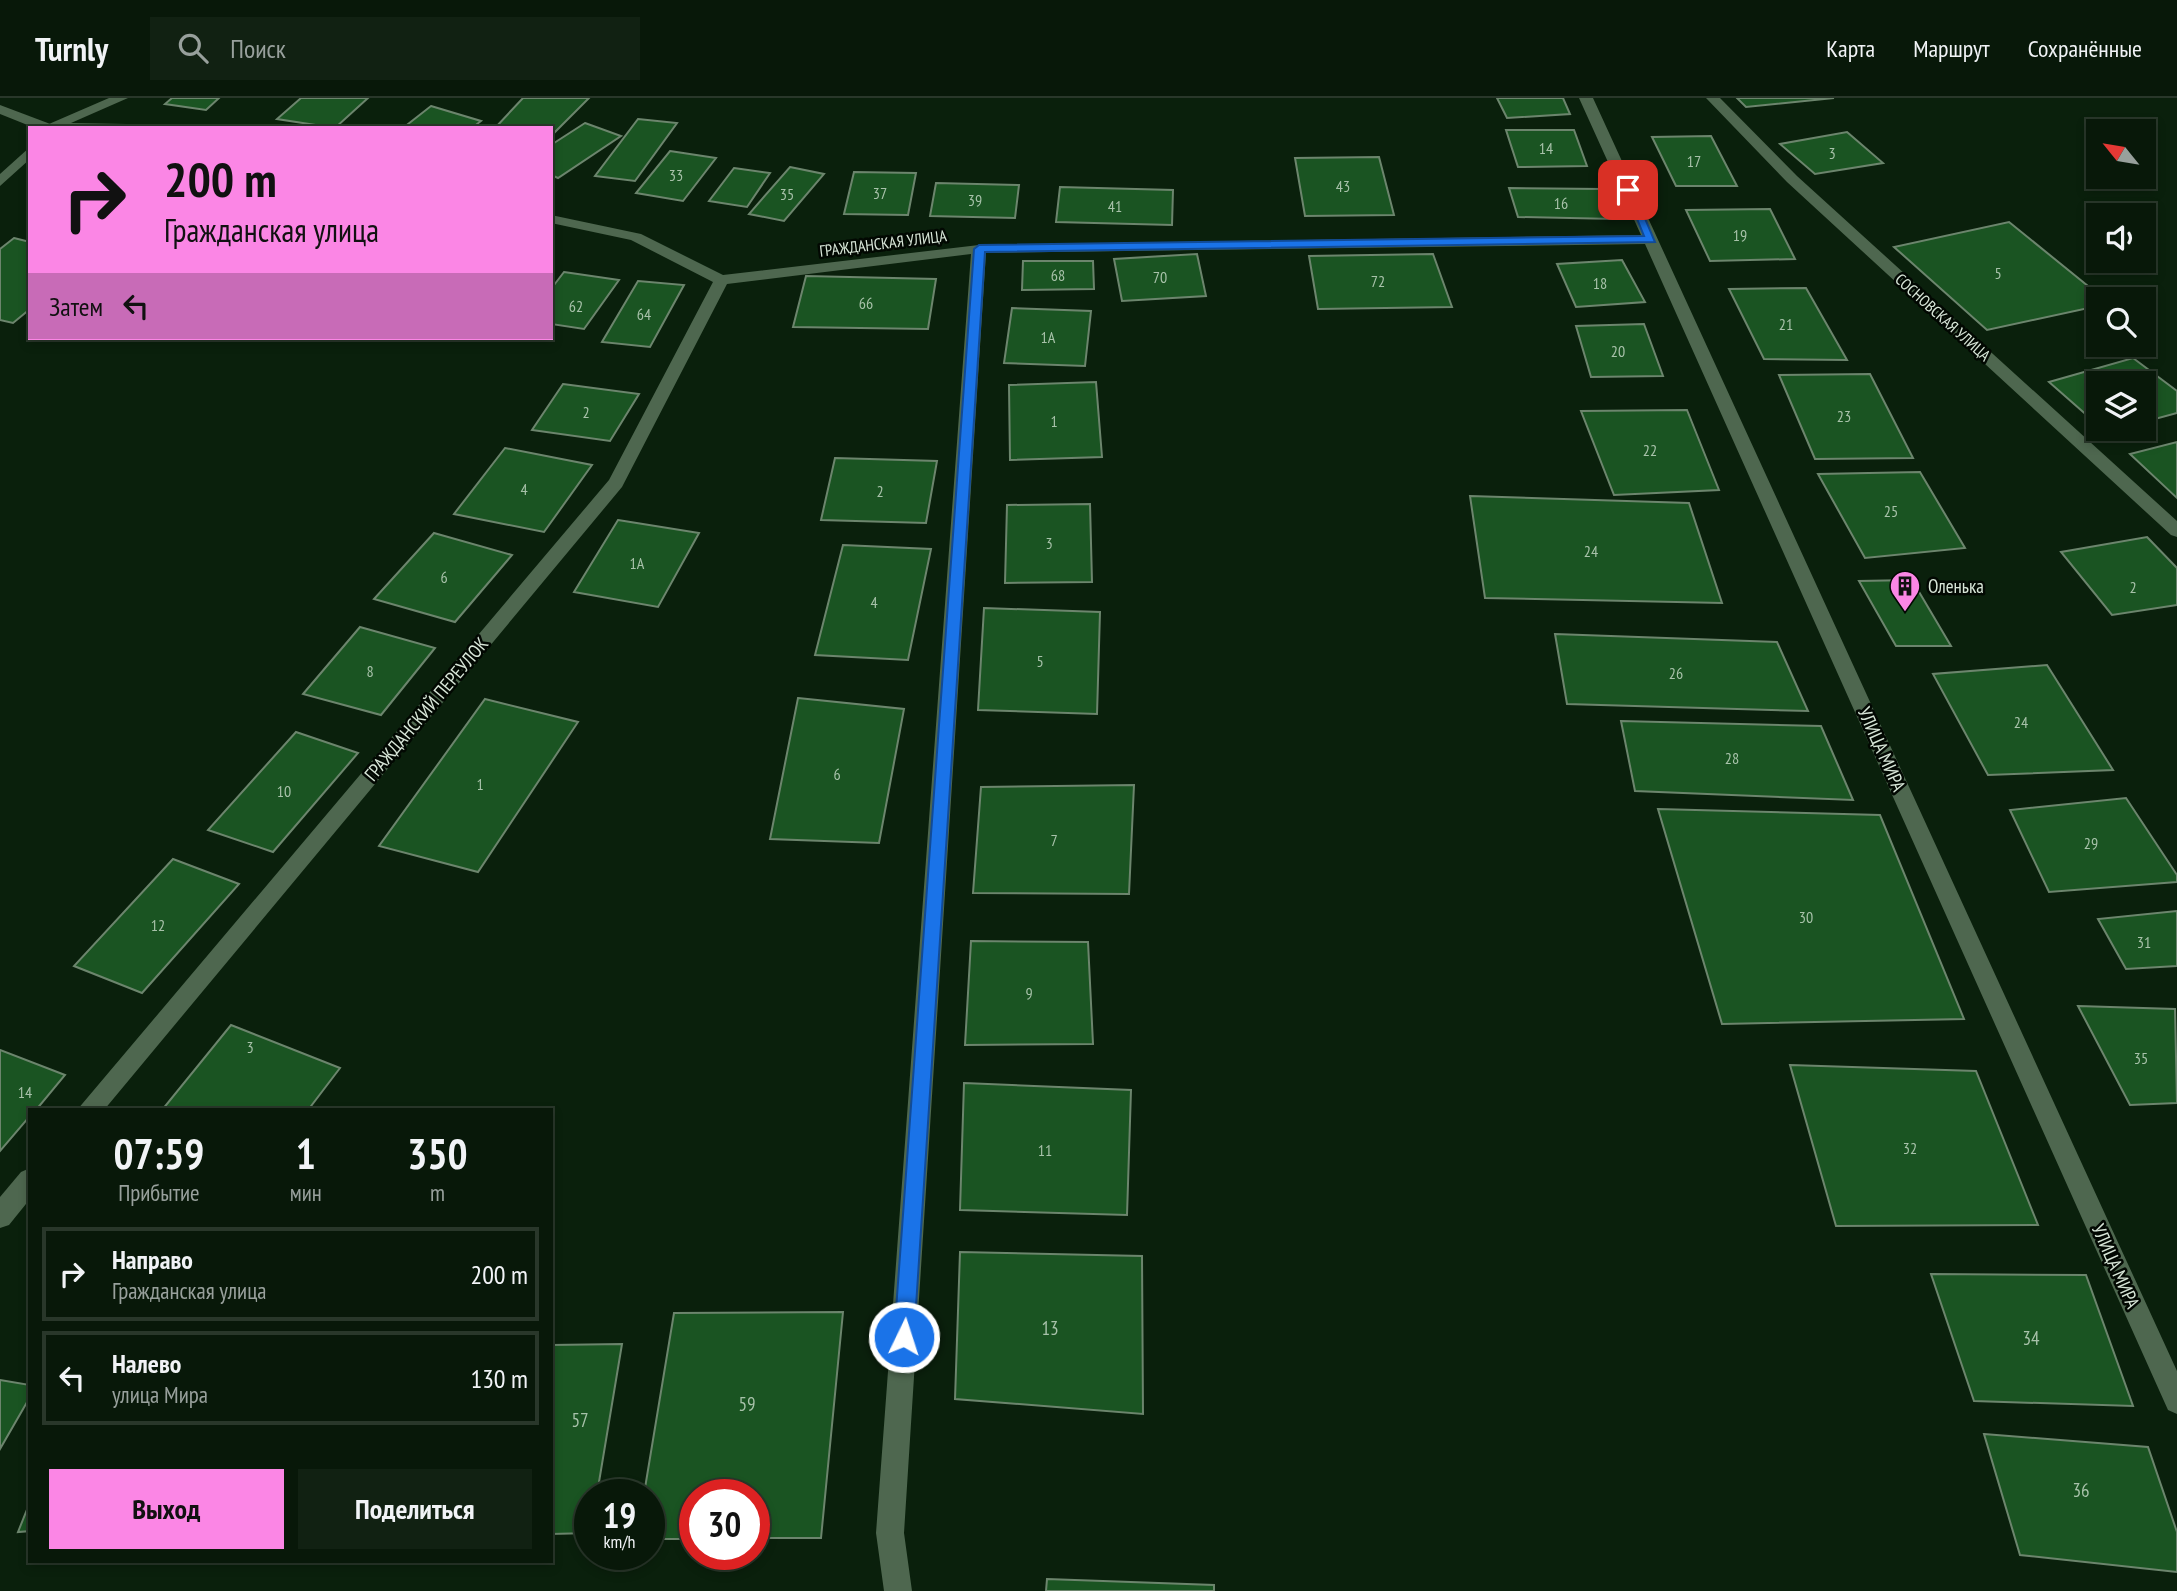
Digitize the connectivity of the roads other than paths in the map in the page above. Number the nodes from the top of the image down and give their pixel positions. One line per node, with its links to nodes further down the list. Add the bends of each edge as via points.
1 (121, 98): 6 (street)
2 (1586, 98): 10 (street, УЛИЦА МИРА)
3 (1713, 98): 13 (street, СОСНОВСКАЯ УЛИЦА, via 1792,179)
4 (0, 108): 5 (street)
5 (46, 126)
6 (51, 126)
7 (28, 153): 8 (street)
8 (0, 182)
9 (553, 219): 12 (street, via 636,237)
10 (1651, 239): 11 (street, ГРАЖДАНСКАЯ УЛИЦА); 17 (street, УЛИЦА МИРА)
11 (979, 249): 12 (street, ГРАЖДАНСКАЯ УЛИЦА); 18 (street, via 890,1533)
12 (721, 279): 14 (street, ГРАЖДАНСКИЙ ПЕРЕУЛОК, via 616,483)
13 (2177, 531)
14 (91, 1108)
15 (28, 1182): 16 (street)
16 (0, 1216)
17 (2177, 1401)
18 (898, 1591)

